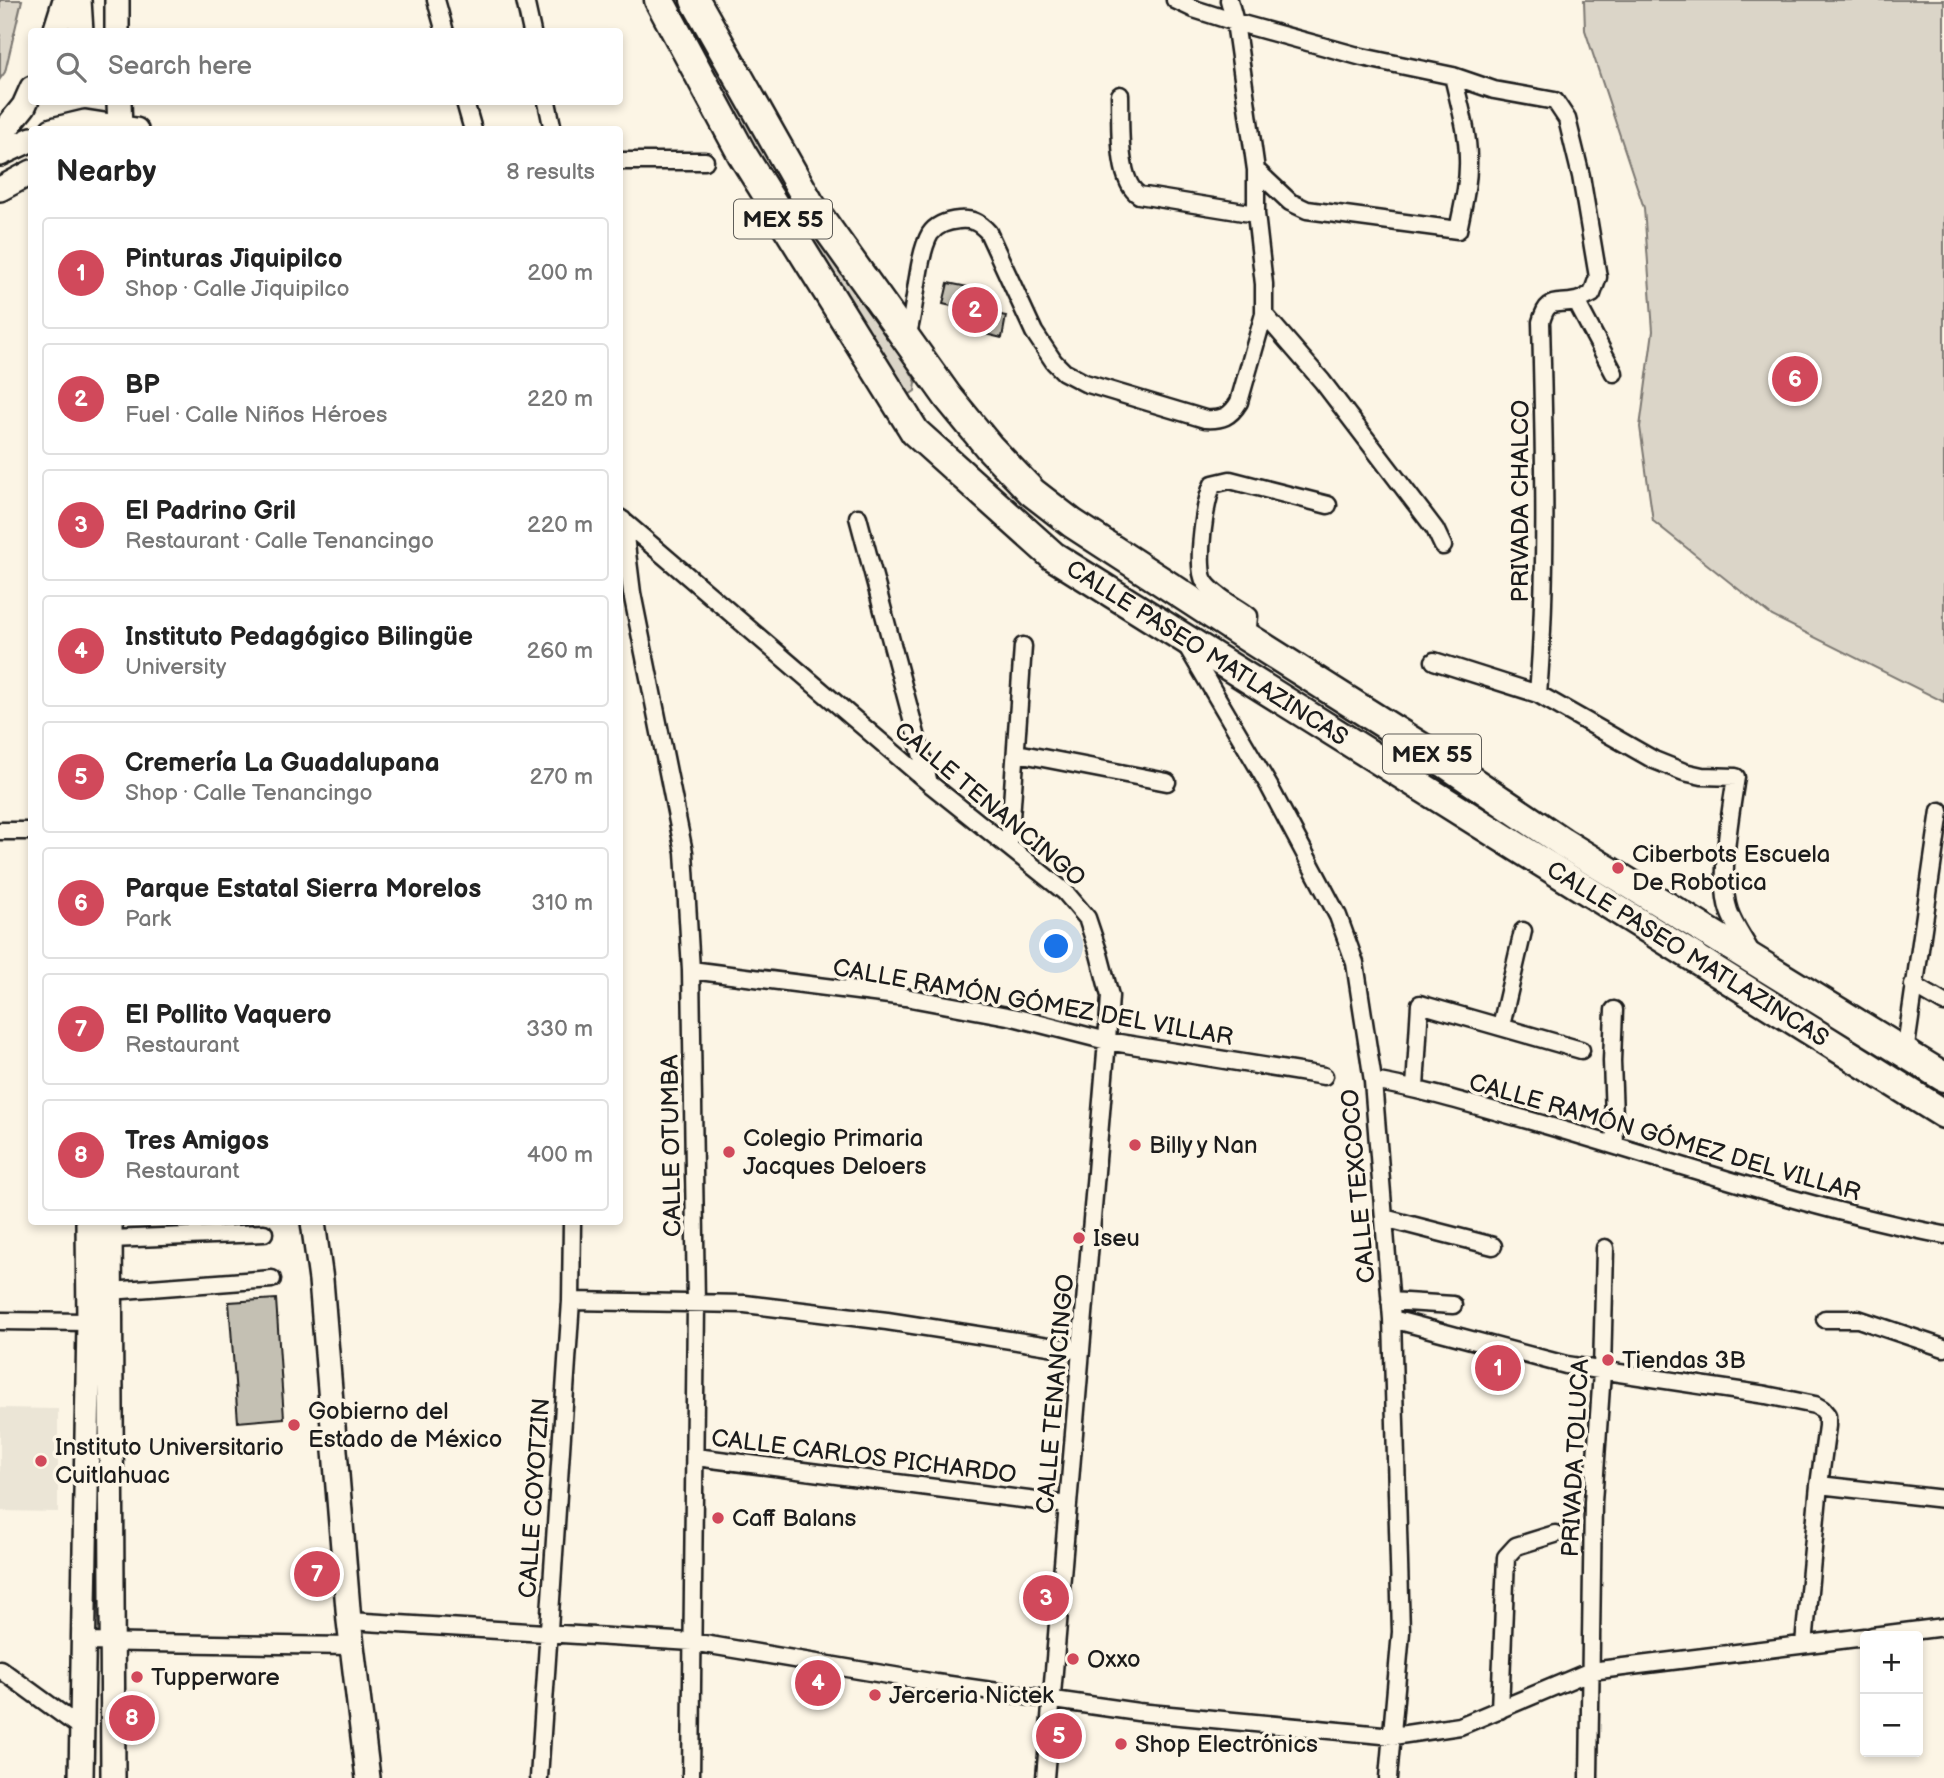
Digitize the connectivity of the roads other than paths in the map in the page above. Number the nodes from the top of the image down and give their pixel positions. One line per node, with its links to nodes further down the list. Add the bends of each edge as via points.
1 (65, 0): 11 (main road)
2 (79, 0): 12 (main road)
3 (117, 0): 13 (main road)
4 (436, 0): 14 (street)
5 (525, 0): 15 (street)
6 (659, 0): 44 (highway, CALLE PASEO MATLAZINCAS / MEX 55, via 742,154 915,432 1054,556)
7 (695, 0): 37 (highway, CALLE PASEO MATLAZINCAS / MEX 55, via 810,204)
8 (1175, 0): 10 (street)
9 (1228, 0): 10 (street)
10 (1235, 22): 16 (street); 33 (street)
11 (56, 28)
12 (80, 28)
13 (117, 28)
14 (444, 28)
15 (531, 28)
16 (1453, 76): 33 (street, via 1469,161 1458,230 1307,210 1290,202); 35 (street, via 1494,90 1555,101 1567,119 1598,277 1592,294)
17 (1120, 95): 34 (street, via 1124,175 1132,191)
18 (28, 97): 28 (main road)
19 (120, 105): 25 (main road)
20 (466, 105): 26 (street)
21 (548, 105): 27 (street)
22 (84, 118): 23 (main road); 24 (main road)
23 (63, 126)
24 (117, 126)
25 (125, 126)
26 (471, 126)
27 (552, 126)
28 (0, 136)
29 (28, 141): 30 (main road)
30 (0, 154)
31 (623, 161): 32 (street)
32 (705, 161)
33 (1256, 170): 34 (street)
34 (1256, 214): 36 (street)
35 (1576, 301): 38 (street); 48 (street, PRIVADA CHALCO, via 1554,302 1545,309 1541,322 1544,627)
36 (1264, 314): 37 (street, via 1239,402 1231,414 1219,420 1085,383 1054,362 1034,331 988,232 971,219 954,220 943,223 928,239); 43 (street, via 1322,381)
37 (907, 337): 45 (highway, CALLE PASEO MATLAZINCAS / MEX 55, via 948,397 1032,492)
38 (1614, 373)
39 (1328, 505): 45 (street, via 1230,480 1213,484 1207,499 1201,574 1210,588 1249,616)
40 (858, 517): 51 (street)
41 (623, 521): 51 (street, CALLE TENANCINGO)
42 (623, 532): 58 (street, CALLE OTUMBA, via 684,852)
43 (1443, 545)
44 (1180, 635): 68 (street, CALLE TEXCOCO, via 1269,786 1338,916 1355,963); 70 (highway, CALLE PASEO MATLAZINCAS / MEX 55)
45 (1247, 637): 57 (highway, CALLE PASEO MATLAZINCAS / MEX 55)
46 (1023, 646): 49 (street)
47 (1433, 661): 48 (street)
48 (1538, 694): 57 (street, via 1654,760 1702,776 1736,777 1726,896)
49 (1017, 753): 50 (street); 55 (street)
50 (1167, 782)
51 (929, 783): 55 (street, CALLE TENANCINGO)
52 (1940, 811): 59 (street)
53 (0, 831): 54 (street)
54 (28, 831)
55 (1009, 847): 63 (street, CALLE TENANCINGO, via 1065,892 1087,918 1110,996)
56 (1523, 931): 62 (street)
57 (1756, 962): 65 (highway, CALLE PASEO MATLAZINCAS / MEX 55)
58 (691, 971): 63 (street, CALLE RAMÓN GÓMEZ DEL VILLAR, via 905,997); 85 (street, CALLE OTUMBA)
59 (1913, 985): 60 (street); 65 (street)
60 (1944, 1003)
61 (1614, 1010): 71 (street)
62 (1502, 1026): 64 (street); 69 (street, via 1420,1004)
63 (1107, 1041): 66 (street, CALLE RAMÓN GÓMEZ DEL VILLAR); 92 (street, CALLE TENANCINGO)
64 (1581, 1050)
65 (1905, 1053): 67 (highway, CALLE PASEO MATLAZINCAS / MEX 55)
66 (1324, 1076)
67 (1944, 1077)
68 (1373, 1081): 69 (street, CALLE RAMÓN GÓMEZ DEL VILLAR); 72 (street, CALLE TEXCOCO)
69 (1415, 1088): 71 (street, CALLE RAMÓN GÓMEZ DEL VILLAR)
70 (1944, 1114)
71 (1615, 1145): 78 (street, CALLE RAMÓN GÓMEZ DEL VILLAR, via 1818,1206)
72 (1384, 1218): 79 (street); 84 (street, CALLE TEXCOCO)
73 (88, 1225): 90 (main road)
74 (313, 1225): 99 (main road)
75 (572, 1225): 83 (street, CALLE COYOTZIN)
76 (110, 1230): 77 (street); 82 (main road)
77 (264, 1233)
78 (1944, 1235)
79 (1493, 1246)
80 (1605, 1248): 93 (street, PRIVADA TOLUCA)
81 (272, 1279): 82 (street)
82 (110, 1291): 106 (main road)
83 (571, 1301): 85 (street); 102 (street, CALLE COYOTZIN)
84 (1390, 1301): 86 (street); 87 (street, CALLE TEXCOCO)
85 (696, 1303): 92 (street, via 745,1304 887,1321); 94 (street, CALLE OTUMBA)
86 (1453, 1305)
87 (1392, 1319): 93 (street); 114 (street, CALLE TEXCOCO, via 1401,1632)
88 (1825, 1319): 91 (street, via 1858,1319)
89 (0, 1321): 90 (street)
90 (89, 1322): 104 (main road)
91 (1944, 1348)
92 (1081, 1351): 97 (street, CALLE TENANCINGO)
93 (1602, 1372): 95 (street, via 1815,1405 1827,1415 1828,1426); 110 (street, PRIVADA TOLUCA, via 1593,1502)
94 (696, 1457): 97 (street, CALLE CARLOS PICHARDO); 105 (street, CALLE OTUMBA)
95 (1819, 1485): 96 (street); 107 (street)
96 (1944, 1499)
97 (1068, 1505): 111 (street, CALLE TENANCINGO)
98 (1555, 1534): 112 (street, via 1516,1546 1506,1557)
99 (349, 1621): 102 (street); 108 (main road)
100 (1944, 1627): 101 (street)
101 (1912, 1631)
102 (547, 1632): 105 (street); 118 (street, CALLE COYOTZIN)
103 (1860, 1638): 107 (street)
104 (82, 1642): 106 (street); 113 (main road)
105 (692, 1642): 111 (street); 119 (street, CALLE OTUMBA)
106 (111, 1643): 108 (street); 116 (main road)
107 (1804, 1644): 110 (street)
108 (352, 1646): 117 (main road)
109 (0, 1669): 113 (street)
110 (1591, 1671): 112 (street); 122 (street, PRIVADA TOLUCA)
111 (1051, 1700): 114 (street, via 1179,1717); 120 (street, CALLE TENANCINGO)
112 (1500, 1710): 114 (street, via 1460,1726)
113 (81, 1728): 115 (main road)
114 (1393, 1736): 121 (street, CALLE TEXCOCO)
115 (81, 1778)
116 (113, 1778)
117 (368, 1778)
118 (539, 1778)
119 (691, 1778)
120 (1045, 1778)
121 (1388, 1778)
122 (1589, 1778)

